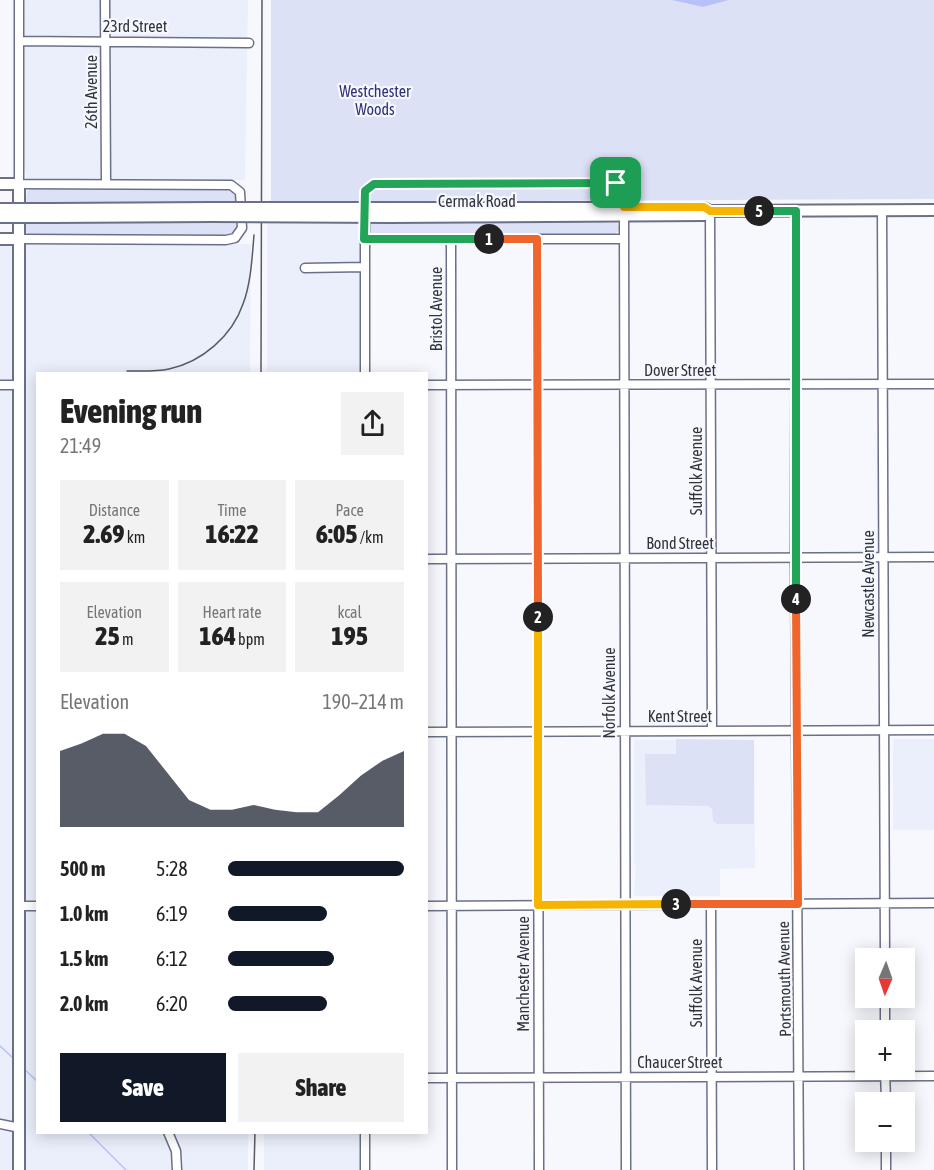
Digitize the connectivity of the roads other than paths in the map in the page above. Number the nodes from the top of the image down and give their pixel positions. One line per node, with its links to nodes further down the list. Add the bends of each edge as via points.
1 (20, 0): 3 (street)
2 (105, 0): 4 (street, 26th Avenue)
3 (20, 40): 4 (street, 23rd Street); 7 (street)
4 (105, 41): 5 (street, 23rd Street); 8 (street, 26th Avenue)
5 (249, 43)
6 (0, 184): 7 (main road)
7 (19, 184): 8 (street); 18 (main road)
8 (106, 184): 18 (street, via 231,185 240,192 242,228 234,238 226,240)
9 (0, 208): 15 (main road, Cermak Road, bridge)
10 (882, 210): 11 (main road, Cermak Road); 14 (main road, Cermak Road); 26 (street, Newcastle Avenue)
11 (934, 210)
12 (624, 211): 13 (main road, Cermak Road, via 705,216); 15 (main road, Cermak Road, bridge); 19 (street, Cermak Road, via 623,190 616,183 374,184 365,191); 22 (street, Norfolk Avenue)
13 (710, 211): 14 (main road, Cermak Road); 34 (street, Suffolk Avenue)
14 (796, 211): 35 (street, Portsmouth Avenue)
15 (52, 213): 16 (main road, Cermak Road, bridge)
16 (0, 217)
17 (0, 239): 18 (main road)
18 (20, 239): 29 (main road)
19 (364, 239): 20 (street); 23 (street)
20 (451, 239): 21 (street); 31 (street, Bristol Avenue)
21 (537, 239): 22 (street); 32 (street, Manchester Avenue)
22 (624, 239): 33 (street, Norfolk Avenue)
23 (365, 267): 24 (street); 25 (street)
24 (305, 268)
25 (365, 372)
26 (882, 384): 27 (street, Dover Street); 35 (street, Dover Street); 36 (street, Newcastle Avenue)
27 (934, 384)
28 (0, 385): 29 (street)
29 (20, 385): 58 (main road)
30 (428, 385): 31 (street, Dover Street)
31 (451, 385): 32 (street, Dover Street); 43 (street, Bristol Avenue)
32 (537, 385): 33 (street, Dover Street); 38 (street, Manchester Avenue)
33 (624, 385): 34 (street, Dover Street); 39 (street, Norfolk Avenue)
34 (711, 385): 35 (street, Dover Street); 40 (street, Suffolk Avenue)
35 (796, 385): 41 (street, Portsmouth Avenue)
36 (883, 557): 37 (street, Bond Street); 41 (street, Bond Street); 44 (street, Newcastle Avenue)
37 (934, 557)
38 (538, 558): 39 (street, Bond Street); 43 (street, Bond Street); 51 (street, Manchester Avenue)
39 (624, 558): 40 (street, Bond Street); 46 (street, Norfolk Avenue)
40 (711, 558): 41 (street, Bond Street); 47 (street, Suffolk Avenue)
41 (795, 558): 48 (street, Portsmouth Avenue)
42 (428, 559): 43 (street, Bond Street)
43 (452, 559): 50 (street, Bristol Avenue)
44 (884, 730): 45 (street, Kent Street); 48 (street, Kent Street); 52 (street, Newcastle Avenue)
45 (934, 730)
46 (624, 731): 47 (street, Kent Street); 51 (street, Kent Street); 57 (street, Norfolk Avenue)
47 (712, 731): 48 (street, Kent Street)
48 (798, 731): 55 (street, Portsmouth Avenue)
49 (428, 732): 50 (street, Kent Street)
50 (453, 732): 51 (street, Kent Street); 61 (street, Bristol Avenue)
51 (537, 732): 56 (street, Manchester Avenue)
52 (885, 903): 53 (street); 55 (street); 62 (street, Newcastle Avenue)
53 (934, 903)
54 (711, 904): 55 (street); 57 (street); 69 (street, Suffolk Avenue)
55 (798, 904): 65 (street, Portsmouth Avenue)
56 (538, 905): 57 (street); 61 (street); 67 (street, Manchester Avenue)
57 (625, 905): 68 (street, Norfolk Avenue)
58 (18, 906): 59 (street); 73 (main road)
59 (36, 906)
60 (428, 906): 61 (street)
61 (452, 906): 71 (street, Bristol Avenue)
62 (885, 948)
63 (855, 1074): 65 (street, Chaucer Street)
64 (915, 1075): 66 (street, Chaucer Street)
65 (800, 1076): 69 (street, Chaucer Street); 84 (street, Portsmouth Avenue)
66 (934, 1076)
67 (538, 1077): 68 (street, Chaucer Street); 71 (street, Chaucer Street); 81 (street, Manchester Avenue)
68 (626, 1077): 69 (street, Chaucer Street); 82 (street, Norfolk Avenue)
69 (712, 1077): 83 (street, Suffolk Avenue)
70 (428, 1078): 71 (street, Chaucer Street)
71 (452, 1078): 80 (street, Bristol Avenue)
72 (0, 1124): 73 (street)
73 (20, 1128): 77 (main road)
74 (169, 1134): 78 (street, via 176,1151)
75 (365, 1134): 79 (street)
76 (886, 1152): 85 (street)
77 (19, 1170)
78 (177, 1170)
79 (365, 1170)
80 (452, 1170)
81 (539, 1170)
82 (626, 1170)
83 (712, 1170)
84 (799, 1170)
85 (886, 1170)

